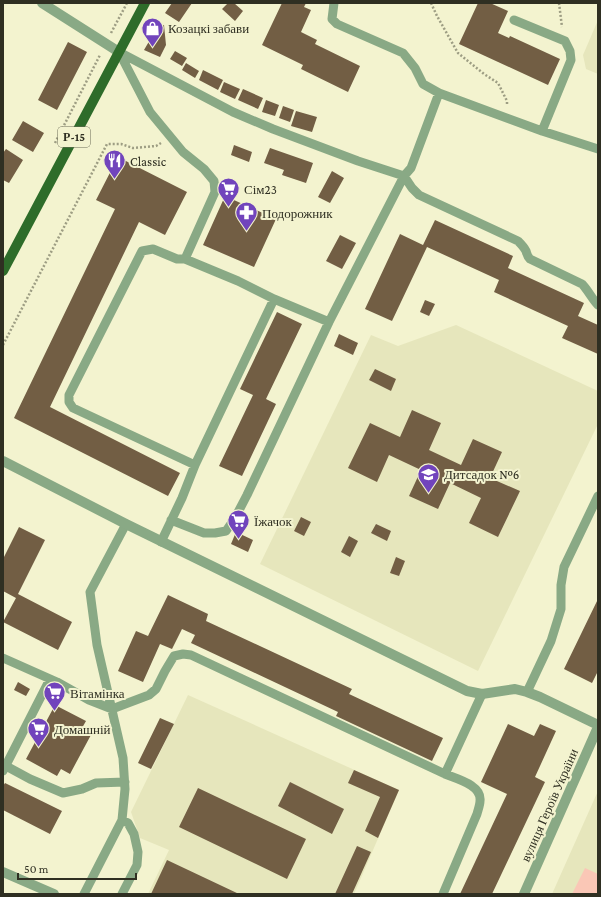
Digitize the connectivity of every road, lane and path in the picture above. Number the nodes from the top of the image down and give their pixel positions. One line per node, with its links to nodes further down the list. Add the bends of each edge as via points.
1 (42, 3): 10 (street)
2 (127, 3): 8 (path)
3 (145, 3): 10 (main road, Р-15)
4 (334, 3): 12 (lane, via 332,19 337,24 403,53 423,84)
5 (431, 3): 13 (path, via 458,53 498,83 507,101)
6 (559, 3): 9 (path)
7 (514, 20): 9 (lane)
8 (111, 33)
9 (566, 41): 14 (lane, via 571,60)
10 (119, 52): 15 (lane, via 150,112); 18 (lane, via 233,112 358,161); 20 (main road, Р-15)
11 (100, 54): 16 (path)
12 (439, 93): 13 (lane); 18 (lane, via 411,168)
13 (510, 118): 14 (lane)
14 (542, 131): 17 (lane)
15 (171, 137): 19 (lane, via 214,181 215,192); 24 (path, via 156,146 133,148 121,144 107,144)
16 (52, 149)
17 (598, 150)
18 (404, 176): 22 (lane, via 419,195 518,241 530,259 582,284); 23 (lane)
19 (185, 259): 21 (lane); 26 (lane, via 177,259 153,249 142,250 69,395 69,402 73,408)
20 (3, 270)
21 (274, 299): 23 (lane); 26 (lane)
22 (598, 305)
23 (329, 322): 28 (lane, via 247,495 226,531 204,534)
24 (3, 345)
25 (3, 461): 29 (street)
26 (196, 465): 28 (lane)
27 (598, 496): 33 (lane, via 564,567 561,609 551,641)
28 (172, 520): 30 (lane)
29 (126, 524): 30 (street); 35 (lane, via 90,592 97,645)
30 (162, 542): 34 (street, via 467,691)
31 (3, 658): 32 (lane)
32 (50, 679): 35 (lane); 37 (lane)
33 (527, 692): 34 (street, via 515,689); 36 (street)
34 (482, 694): 38 (lane)
35 (112, 709): 38 (lane, via 149,695 156,689 174,656 191,655); 39 (lane, via 123,758)
36 (598, 726): 46 (street, вулиця Героїв України)
37 (4, 769): 39 (lane, via 63,793 96,783)
38 (445, 774): 45 (lane, via 471,785 478,791 481,800)
39 (125, 782): 40 (lane)
40 (122, 820): 43 (lane); 44 (lane, via 134,834 138,852 137,866)
41 (3, 872): 42 (street)
42 (54, 894)
43 (84, 894)
44 (122, 894)
45 (443, 894)
46 (524, 894)

